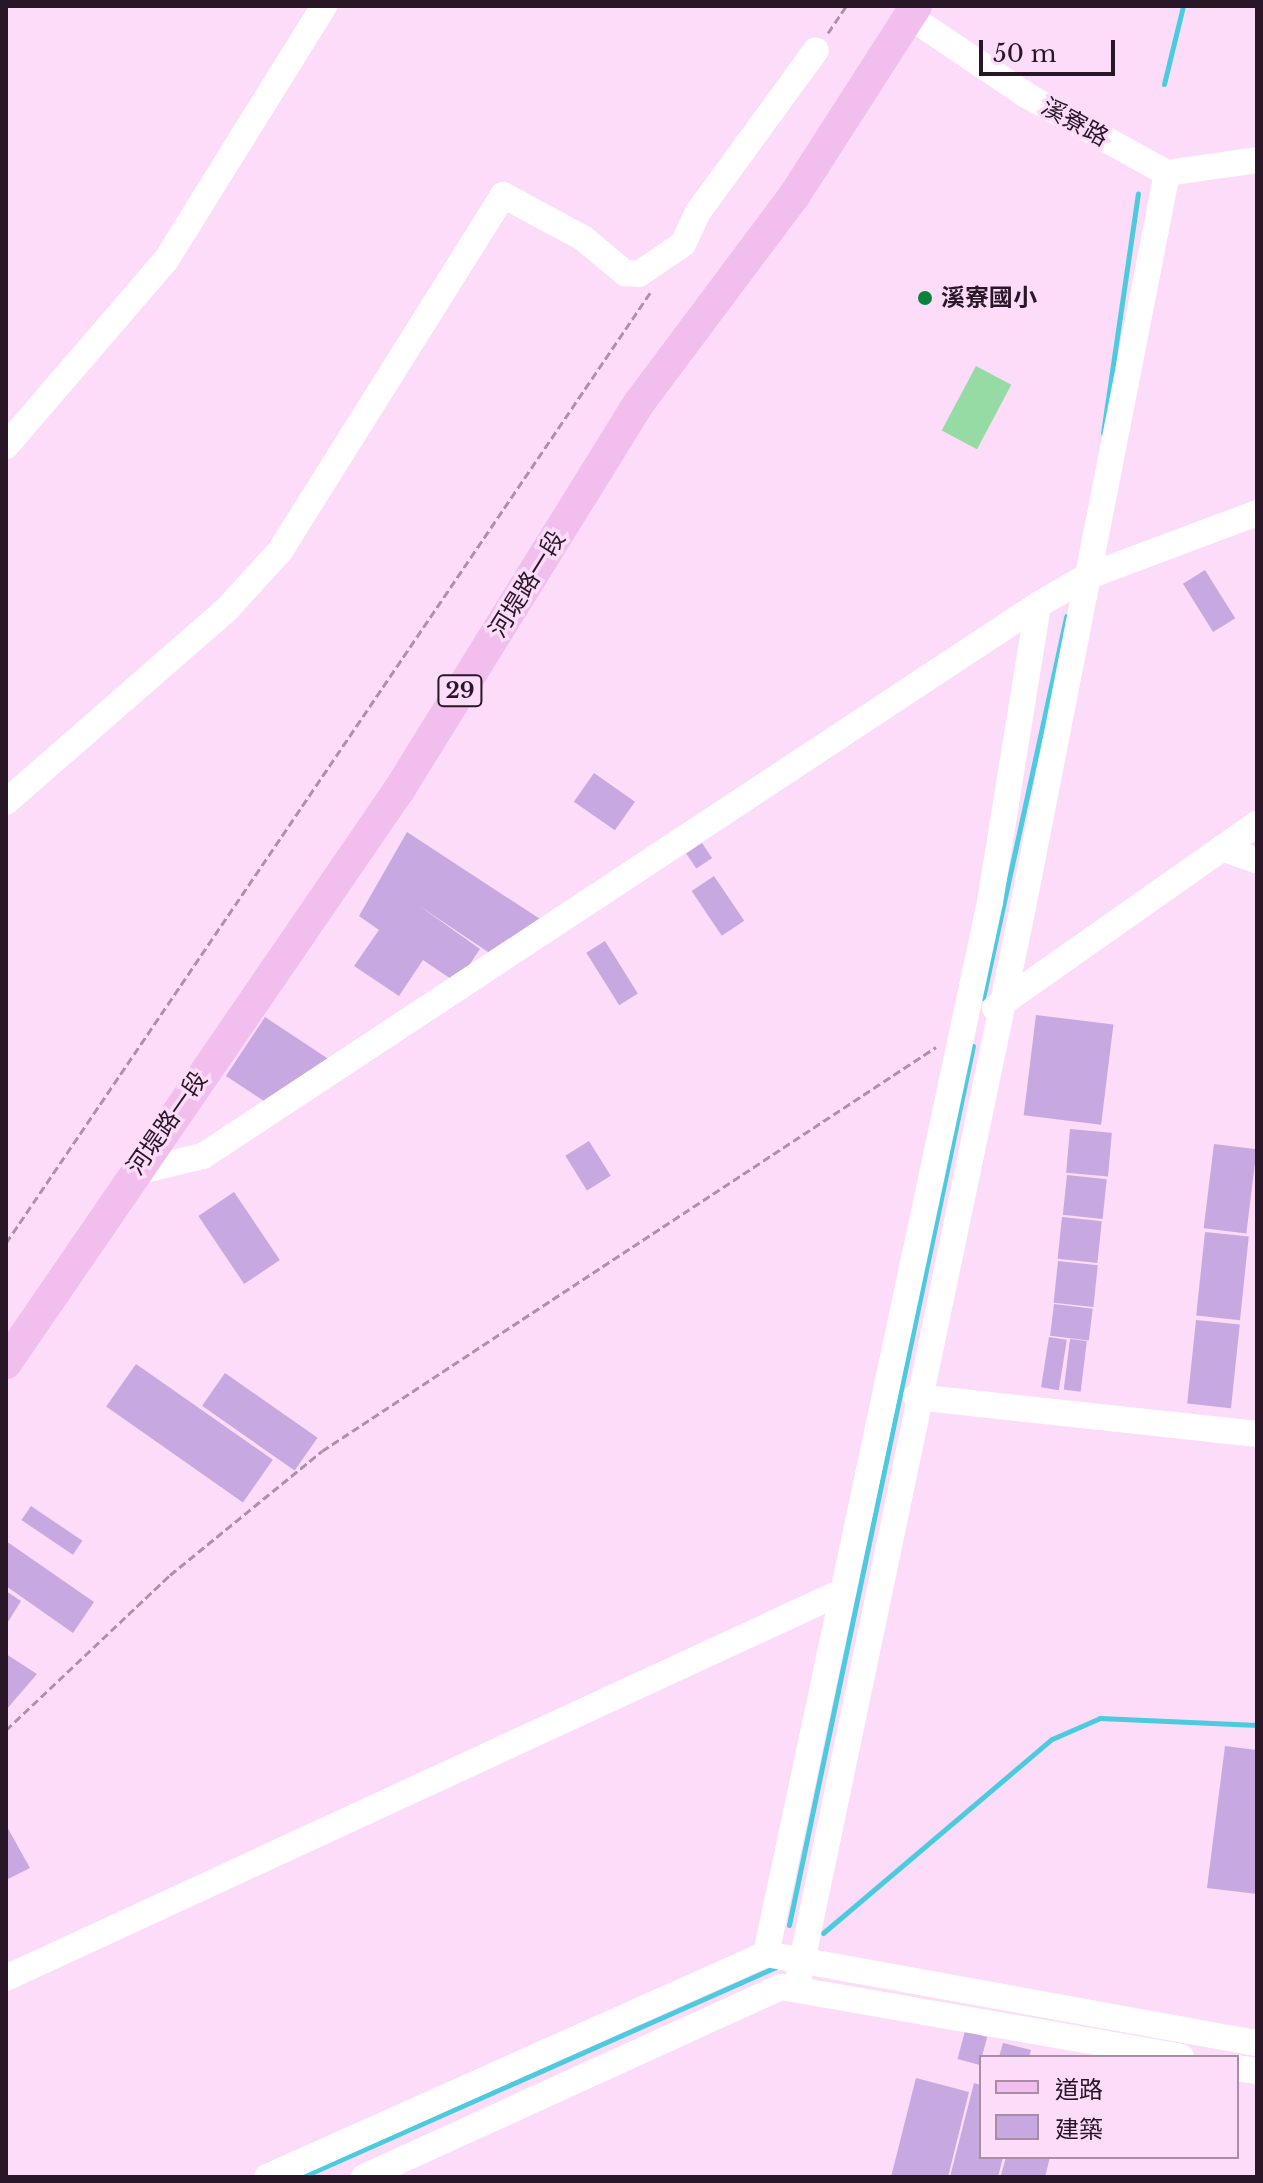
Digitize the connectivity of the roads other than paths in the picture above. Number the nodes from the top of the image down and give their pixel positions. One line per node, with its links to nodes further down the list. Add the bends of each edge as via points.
1 (324, 6): 6 (street, via 166,260)
2 (913, 11): 5 (street, 溪寮路, via 1026,95); 16 (main road, 河堤路一段 / 29, via 794,196 639,403 399,790)
3 (816, 50): 10 (street, via 698,212 683,244 639,274 625,273 583,238 503,195 280,551 227,609)
4 (1257, 160): 5 (street)
5 (1167, 173): 8 (street)
6 (6, 446)
7 (1257, 513): 8 (street)
8 (1086, 577): 9 (street); 14 (street)
9 (1038, 605): 15 (street); 16 (street, via 203,1156)
10 (6, 802)
11 (1257, 824): 12 (street)
12 (1222, 848): 13 (street); 14 (street)
13 (1257, 861)
14 (1000, 1004): 15 (street); 18 (street)
15 (963, 1029): 20 (street)
16 (132, 1173): 17 (main road, 河堤路一段 / 29)
17 (6, 1363)
18 (916, 1397): 19 (street); 22 (street)
19 (1257, 1434)
20 (837, 1594): 21 (street); 23 (street)
21 (766, 1954): 22 (street); 26 (street)
22 (799, 1972): 24 (street); 25 (street); 27 (street)
23 (6, 1978)
24 (1257, 2043)
25 (1172, 2055)
26 (267, 2177)
27 (364, 2177)

